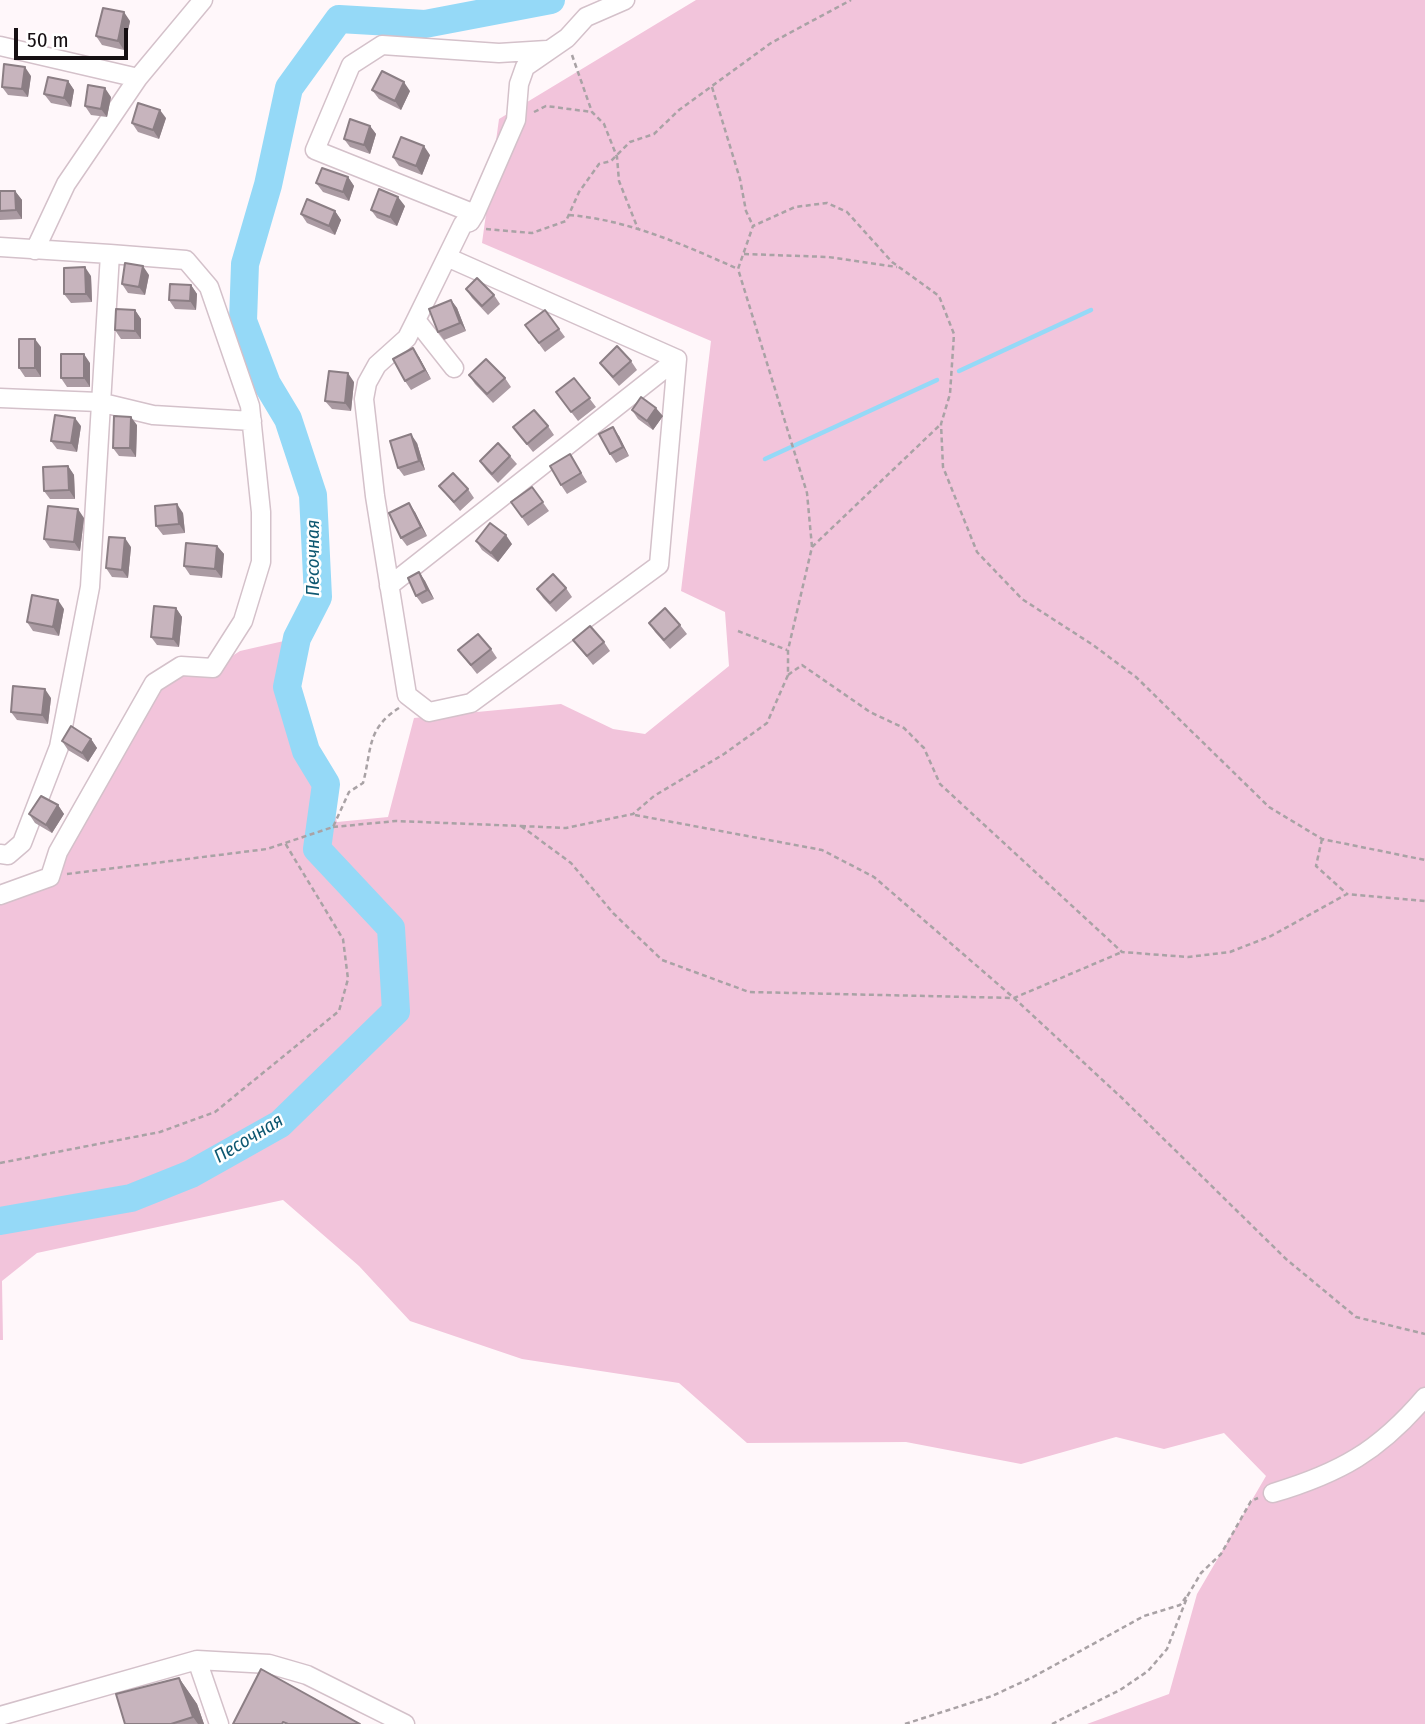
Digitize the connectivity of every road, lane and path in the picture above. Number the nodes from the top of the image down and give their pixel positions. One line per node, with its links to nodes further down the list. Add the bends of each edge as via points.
1 (203, 0): 8 (street)
2 (625, 0): 4 (street)
3 (851, 0): 9 (path, via 771,43)
4 (584, 8): 5 (street)
5 (567, 38): 7 (street); 10 (path)
6 (0, 46): 8 (street)
7 (547, 50): 11 (street, via 525,67); 14 (street, via 499,53 382,45 351,65 315,150)
8 (138, 78): 18 (street, via 66,184)
9 (712, 87): 12 (path, via 654,134 630,142); 15 (path)
10 (592, 112): 11 (path, via 545,106); 12 (path, via 604,124)
11 (516, 120): 14 (street)
12 (617, 157): 13 (path, via 599,164); 16 (path, via 619,181)
13 (569, 215): 14 (path, via 566,221 532,233 503,232); 16 (path)
14 (473, 218): 21 (street, via 463,224)
15 (753, 226): 20 (path); 22 (path, via 794,207 827,203 847,212)
16 (638, 229): 23 (path)
17 (0, 247): 18 (street)
18 (36, 250): 19 (street)
19 (110, 254): 28 (street); 29 (street, via 186,260 209,287)
20 (744, 254): 22 (path, via 828,257); 23 (path)
21 (449, 258): 24 (street); 25 (street)
22 (901, 268): 30 (path, via 939,296 954,334 950,394)
23 (738, 269): 31 (path, via 807,493)
24 (416, 320): 26 (street); 32 (street, via 407,338 377,365 364,399)
25 (677, 359): 32 (street); 36 (street, via 659,565 471,703 429,712)
26 (454, 368)
27 (0, 398): 28 (street)
28 (99, 402): 29 (street, via 153,415); 42 (street, via 90,587 60,747 22,843 8,855)
29 (252, 421): 44 (street, via 261,562 243,621 213,668 181,666 154,683 58,852)
30 (941, 424): 31 (path); 40 (path, via 943,467 977,552 1022,599 1136,677 1269,807)
31 (812, 547): 34 (path)
32 (389, 586): 36 (street)
33 (738, 631): 34 (path)
34 (788, 650): 35 (path)
35 (788, 675): 37 (path, via 767,723); 48 (path, via 802,665 870,712 904,728 924,748 940,784)
36 (407, 695): 39 (path, via 400,708 377,726 363,783 349,792)
37 (633, 814): 38 (path, via 566,828); 49 (path, via 822,850 874,877)
38 (521, 826): 39 (path, via 396,821); 49 (path, via 571,863 613,913 662,960 749,992)
39 (331, 827): 41 (path)
40 (1322, 839): 43 (path); 45 (path, via 1316,866)
41 (285, 843): 44 (path); 50 (path, via 343,939 348,979 339,1011 215,1112 160,1132)
42 (0, 854)
43 (1425, 860)
44 (50, 877): 46 (street)
45 (1347, 894): 47 (path); 48 (path, via 1271,936 1230,952 1188,957)
46 (0, 895)
47 (1425, 901)
48 (1122, 953): 49 (path)
49 (1014, 999): 51 (path, via 1286,1259 1346,1309 1356,1317)
50 (0, 1163)
51 (1425, 1334)
52 (1425, 1397): 53 (street, via 1396,1431 1349,1464)
53 (1273, 1493): 54 (path, via 1251,1501 1221,1554 1201,1573)
54 (1188, 1595): 59 (path, via 1180,1605 1144,1616 1033,1678); 60 (path, via 1167,1649 1148,1671)
55 (197, 1660): 56 (street); 57 (street); 58 (street, via 307,1675)
56 (2, 1718)
57 (219, 1724)
58 (405, 1724)
59 (905, 1724)
60 (1052, 1724)

